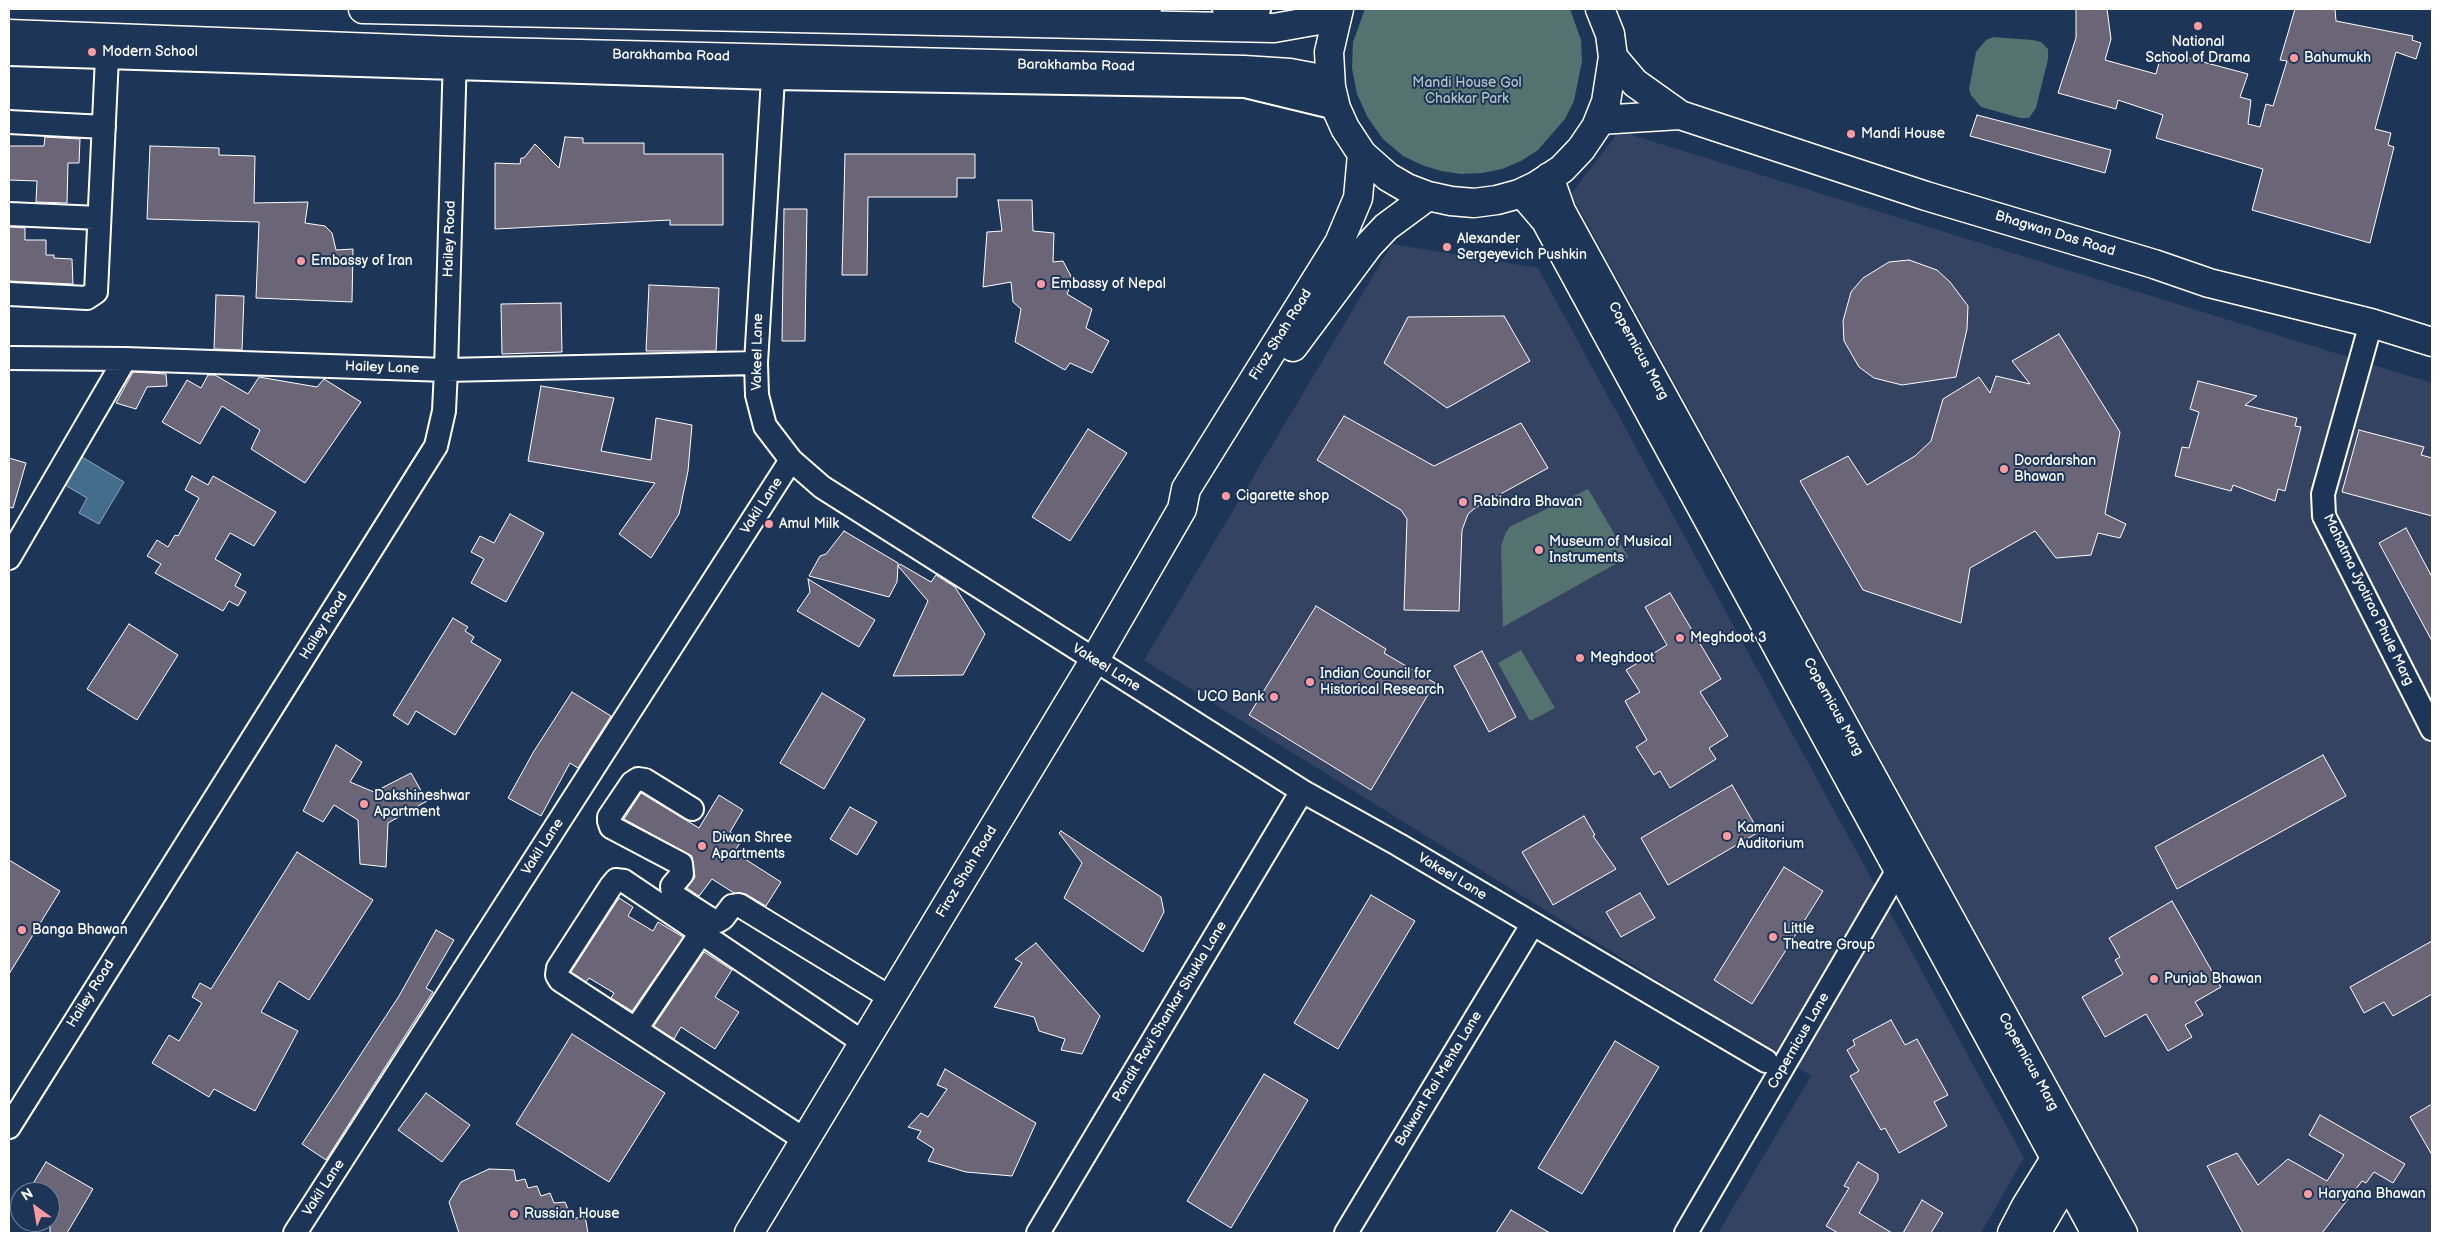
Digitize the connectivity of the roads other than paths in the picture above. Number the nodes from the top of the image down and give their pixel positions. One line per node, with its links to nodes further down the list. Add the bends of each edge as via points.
1 (363, 9): 7 (main road)
2 (898, 9): 3 (street, via 996,12)
3 (1150, 9)
4 (1224, 9): 5 (street)
5 (1259, 9)
6 (1600, 9): 12 (main road, via 1610,34)
7 (451, 10): 8 (main road, via 1274,28)
8 (1338, 13): 15 (main road, via 1329,52)
9 (9, 34): 13 (main road, Barakhamba Road)
10 (9, 54): 11 (street)
11 (107, 57): 13 (street); 19 (street)
12 (1612, 57): 16 (main road, Bhagwan Das Road, via 1635,83); 17 (main road, via 1606,102)
13 (455, 60): 14 (street); 15 (main road, Barakhamba Road, via 1244,70 1290,72 1311,77); 32 (street, Hailey Road)
14 (773, 78): 15 (street, via 1245,86); 31 (street, Vakeel Lane)
15 (1334, 97): 20 (main road, via 1345,128)
16 (1680, 115): 17 (main road, Bhagwan Das Road); 27 (main road, Bhagwan Das Road, via 1926,196 2209,283)
17 (1599, 120): 21 (main road, via 1581,149)
18 (9, 122): 19 (street)
19 (104, 127): 25 (street)
20 (1362, 154): 23 (main road, via 1388,177); 34 (main road, Firoz Shah Road, via 1358,198 1339,243 1186,489)
21 (1549, 178): 22 (main road); 40 (main road, Copernicus Marg, via 1561,211)
22 (1522, 193): 23 (main road, via 1474,202 1451,202); 40 (main road, Copernicus Marg, via 1546,221)
23 (1428, 196): 34 (main road, Firoz Shah Road, via 1386,228 1361,255 1287,355 1198,499)
24 (9, 214): 25 (street)
25 (99, 218): 26 (street, via 96,292 92,296)
26 (9, 294)
27 (2371, 323): 28 (main road, Bhagwan Das Road); 37 (street, Mahatma Jyotirao Phule Marg, via 2323,494 2324,516)
28 (2432, 342)
29 (9, 358): 30 (street, Hailey Lane)
30 (125, 359): 32 (street, Hailey Lane); 35 (street)
31 (756, 363): 32 (street, Hailey Lane); 33 (street, Vakeel Lane, via 757,395 765,426)
32 (446, 370): 47 (street, Hailey Road, via 444,411 436,446 418,478)
33 (791, 460): 36 (street, Vakeel Lane, via 822,487); 50 (street, Vakil Lane)
34 (1182, 509): 36 (main road, Firoz Shah Road)
35 (9, 558)
36 (1094, 660): 38 (street, Vakeel Lane); 43 (main road, Firoz Shah Road)
37 (2432, 729)
38 (1302, 791): 41 (street, Vakeel Lane); 52 (street, Pandit Ravi Shankar Shukla Lane)
39 (692, 809): 43 (street, via 645,780 638,779 632,783 609,821 611,826 681,864 682,874 672,886 673,894 712,920 718,921 732,906 739,905)
40 (1904, 858): 49 (main road, Copernicus Marg); 54 (street, Copernicus Lane)
41 (1532, 925): 46 (street, Vakeel Lane); 53 (street, Balwant Rai Mehta Lane)
42 (701, 933): 44 (street); 44 (street, via 624,881 616,880 611,886 558,968 557,975); 45 (street)
43 (891, 998): 45 (main road, Firoz Shah Road)
44 (636, 1030): 48 (street)
45 (864, 1043): 48 (main road, Firoz Shah Road)
46 (1766, 1061)
47 (9, 1126)
48 (805, 1140): 51 (main road, Firoz Shah Road)
49 (2070, 1162): 55 (main road); 56 (main road); 57 (main road, Copernicus Marg); 58 (main road, Copernicus Marg)
50 (295, 1233)
51 (749, 1233)
52 (1038, 1233)
53 (1346, 1233)
54 (1686, 1233)
55 (2012, 1233)
56 (2036, 1233)
57 (2096, 1233)
58 (2122, 1233)

